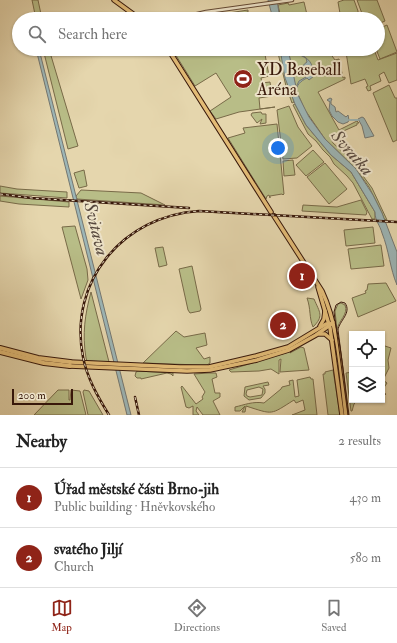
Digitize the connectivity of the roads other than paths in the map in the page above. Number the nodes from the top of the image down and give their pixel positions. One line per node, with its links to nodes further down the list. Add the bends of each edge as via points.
1 (114, 0): 3 (main road)
2 (292, 0): 4 (street)
3 (130, 12)
4 (206, 12)
5 (172, 56): 6 (main road)
6 (271, 212)
7 (274, 216): 8 (main road)
8 (318, 286): 9 (main road); 10 (main road, via 326,301)
9 (323, 302): 10 (main road); 11 (main road, via 324,320)
10 (331, 324): 11 (main road, via 324,325); 12 (main road); 17 (main road)
11 (314, 334): 12 (main road, via 325,334); 15 (main road, via 298,346 275,355 197,372)
12 (332, 340): 16 (main road)
13 (0, 348): 15 (highway)
14 (0, 352): 15 (highway, via 37,361)
15 (70, 364)
16 (342, 415)
17 (346, 415)

